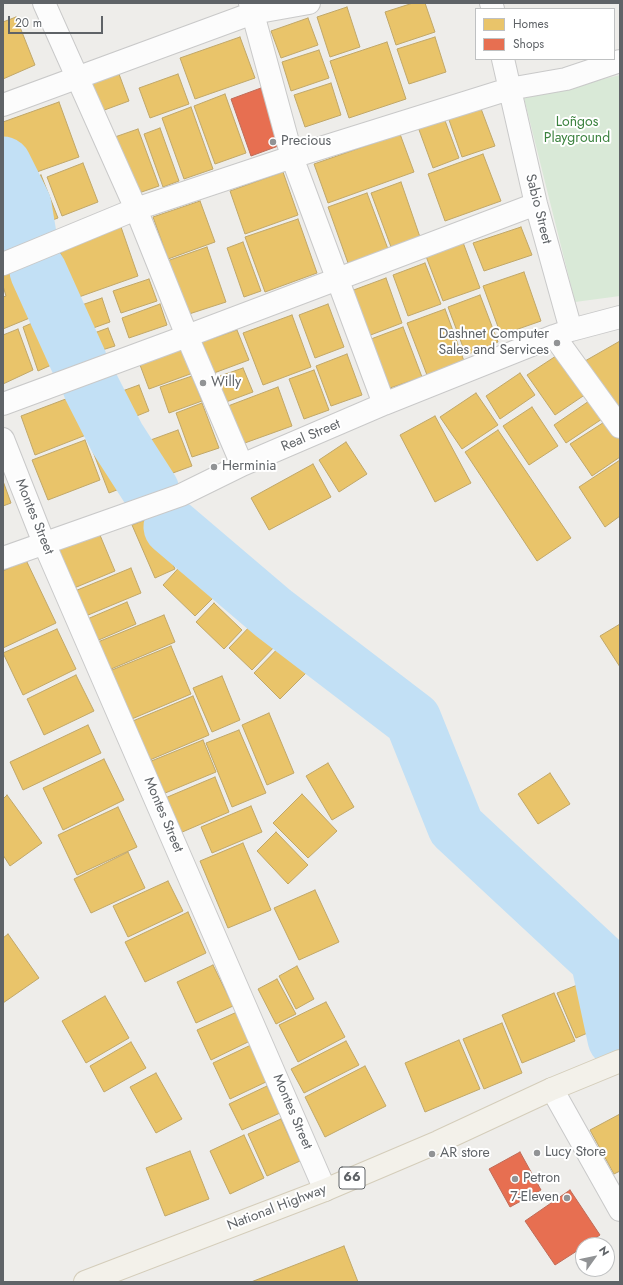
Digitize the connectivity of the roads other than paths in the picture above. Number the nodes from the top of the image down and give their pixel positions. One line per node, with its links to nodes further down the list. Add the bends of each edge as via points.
1 (44, 3): 6 (street)
2 (309, 3): 3 (street)
3 (251, 8): 6 (street); 9 (street)
4 (503, 60): 7 (street, Sabio Street)
5 (620, 61): 7 (street, via 566,79)
6 (77, 78): 8 (street); 11 (street)
7 (509, 88): 9 (street); 10 (street, Sabio Street)
8 (3, 105)
9 (292, 157): 11 (street); 13 (street)
10 (536, 204): 13 (street); 15 (street, Sabio Street)
11 (136, 209): 12 (street); 16 (street)
12 (3, 264)
13 (337, 280): 16 (street); 18 (street)
14 (620, 317): 15 (street, Real Street)
15 (562, 333): 18 (street, Real Street); 19 (street)
16 (187, 336): 17 (street); 21 (street)
17 (3, 404)
18 (384, 404): 21 (street, Real Street)
19 (620, 427)
20 (3, 439): 22 (street, Montes Street)
21 (242, 465): 22 (street, Real Street, via 181,495)
22 (44, 543): 23 (street, Real Street); 26 (street, Montes Street)
23 (3, 558)
24 (618, 1062): 25 (main road, National Highway / 66)
25 (552, 1089): 26 (main road, National Highway / 66, via 438,1142); 27 (street)
26 (325, 1190): 28 (main road, National Highway / 66)
27 (620, 1210)
28 (84, 1282)

